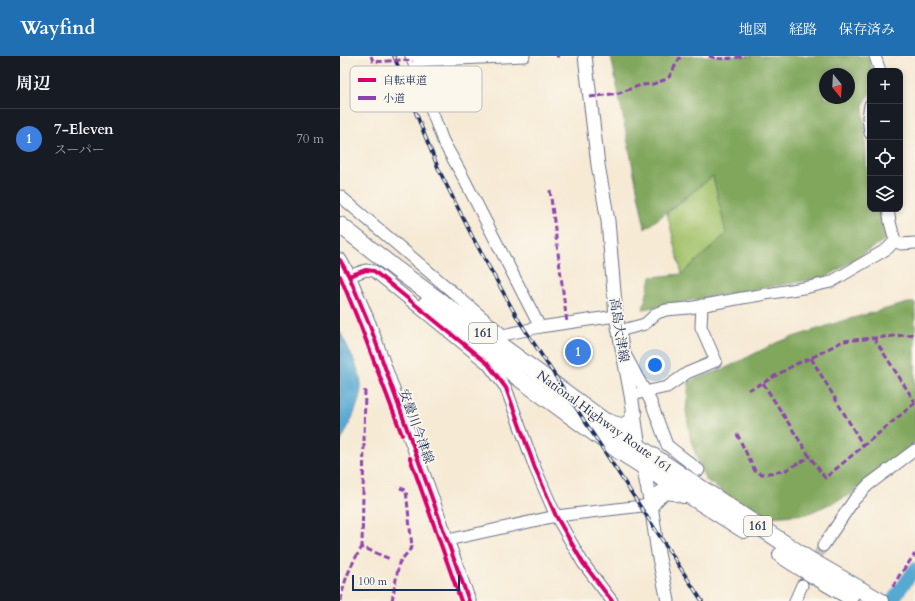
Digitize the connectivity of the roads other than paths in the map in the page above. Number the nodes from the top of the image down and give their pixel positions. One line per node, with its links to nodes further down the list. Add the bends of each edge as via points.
1 (524, 56): 4 (street)
2 (585, 56): 15 (main road, 高島大津線, via 598,165 608,221)
3 (875, 56): 5 (street)
4 (412, 58)
5 (879, 68)
6 (432, 112): 16 (street, via 443,141)
7 (340, 196): 16 (street, via 503,335)
8 (888, 212): 10 (street)
9 (340, 225): 21 (highway, National Highway Route 161 / 161); 22 (highway, National Highway Route 161 / 161, via 416,296 520,379)
10 (895, 241): 11 (street, via 901,244); 14 (street, via 887,249 831,282)
11 (915, 242)
12 (340, 260): 13 (main road, 安曇川今津線)
13 (349, 276): 28 (street, via 366,270 374,271 488,364 506,388 535,468); 30 (main road, 安曇川今津線, via 370,326)
14 (702, 306): 17 (street, via 666,310 657,313 645,324); 19 (street, via 701,327 716,361 687,373 667,387)
15 (616, 316): 16 (street); 17 (main road, 高島大津線)
16 (540, 327)
17 (619, 331): 18 (main road, 高島大津線)
18 (623, 351): 19 (street); 20 (main road, 高島大津線)
19 (645, 392): 20 (street); 25 (street, via 667,445)
20 (631, 395): 24 (main road, 高島大津線)
21 (603, 420): 24 (highway, National Highway Route 161 / 161); 24 (highway, via 618,426 630,423)
22 (609, 444): 24 (highway, National Highway Route 161 / 161); 24 (highway, via 625,442)
23 (915, 450): 31 (street, via 858,495)
24 (642, 452): 26 (highway, National Highway Route 161 / 161); 27 (main road, 高島大津線); 29 (highway); 38 (highway, National Highway Route 161 / 161, via 808,559)
25 (699, 470)
26 (702, 504): 27 (highway, via 670,491 658,495); 29 (highway, National Highway Route 161 / 161)
27 (651, 505): 28 (street); 35 (main road, 高島大津線)
28 (556, 516): 30 (street); 34 (street, via 583,563)
29 (729, 520): 37 (highway, National Highway Route 161 / 161, via 803,569)
30 (448, 540): 33 (main road, 安曇川今津線)
31 (823, 546)
32 (802, 585): 36 (street)
33 (469, 601)
34 (612, 601)
35 (668, 601)
36 (795, 601)
37 (858, 601)
38 (880, 601)

